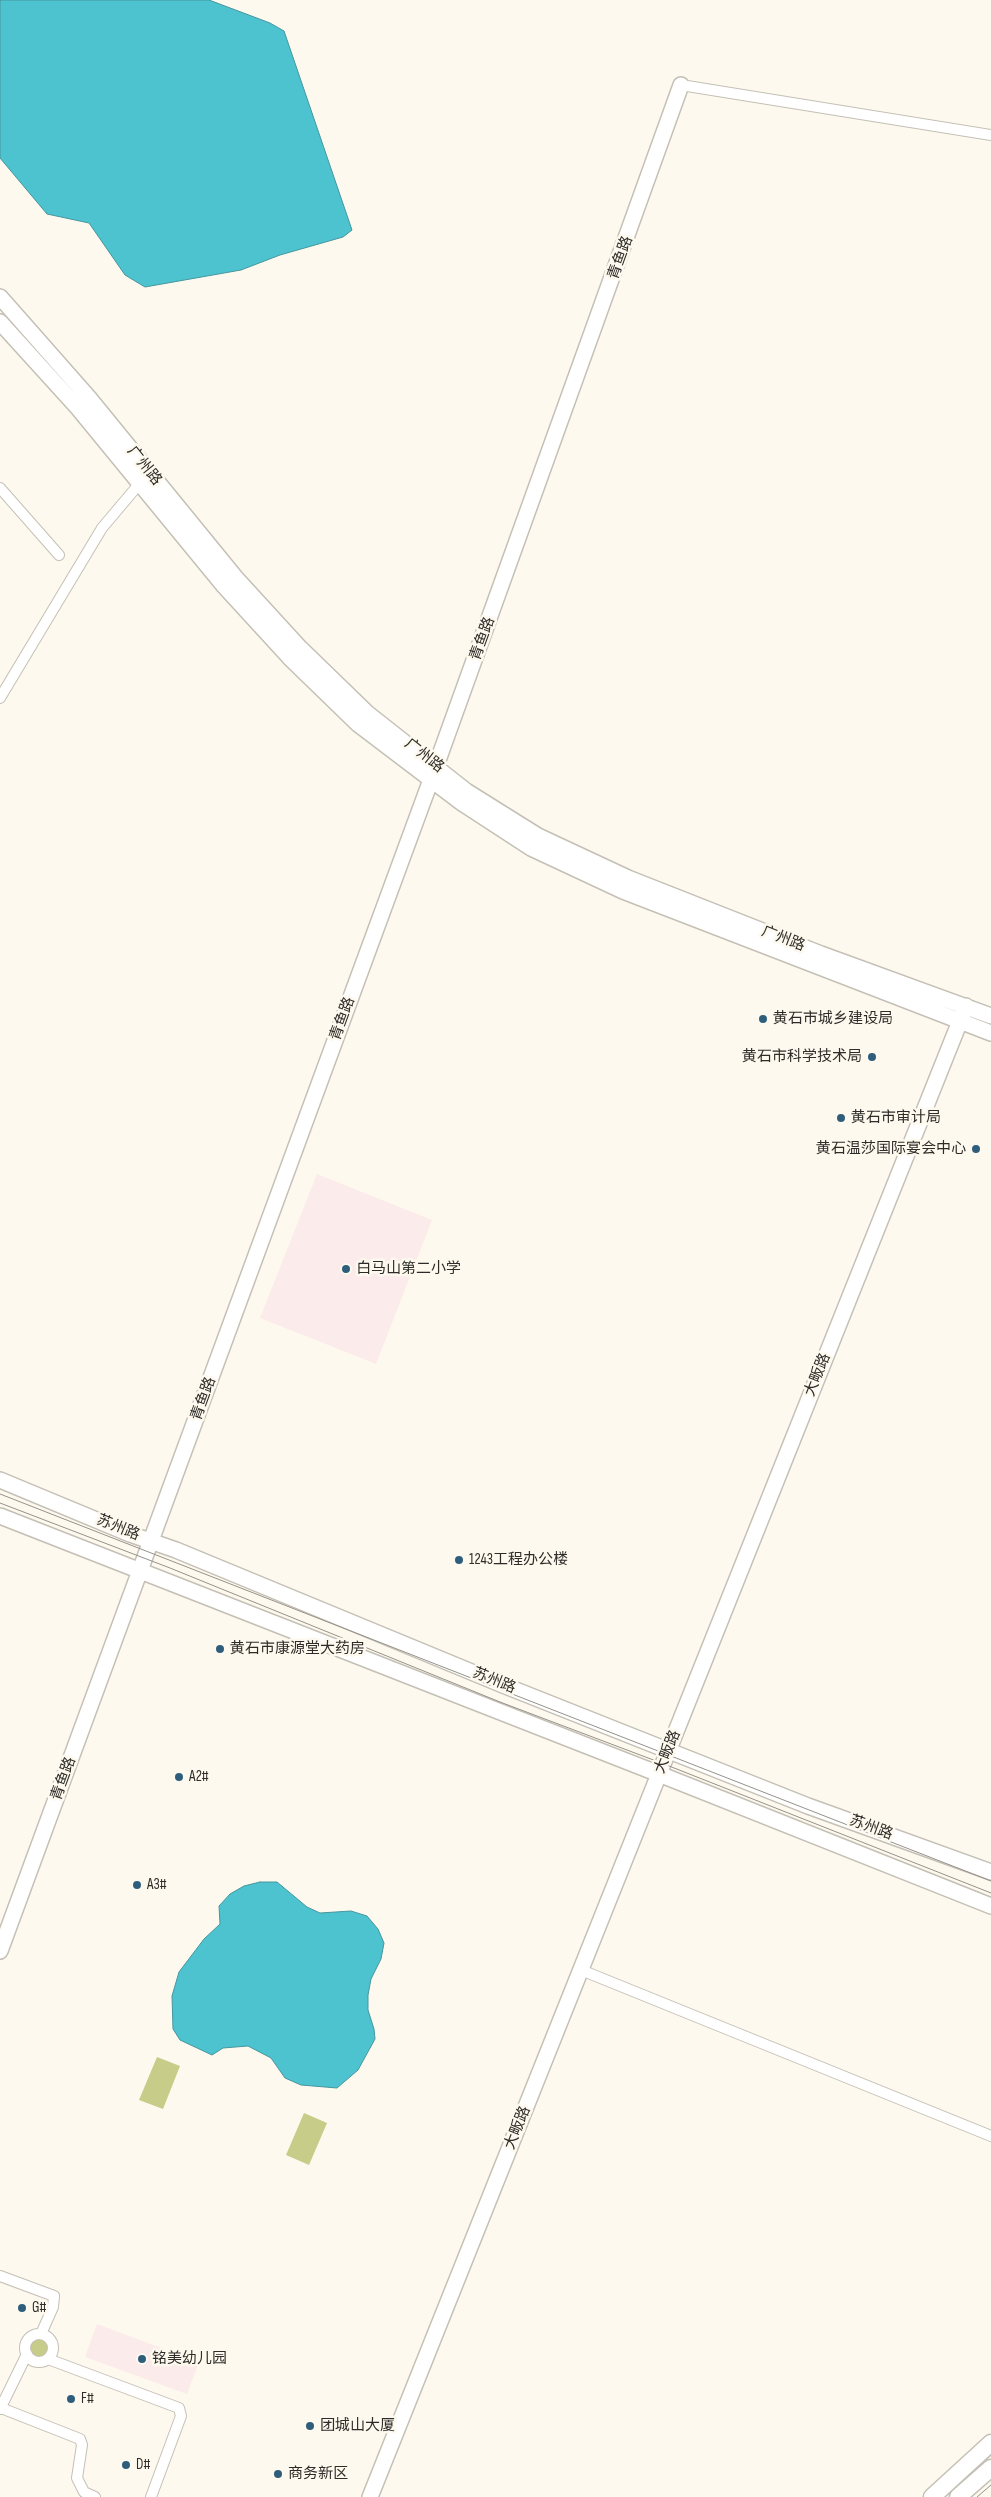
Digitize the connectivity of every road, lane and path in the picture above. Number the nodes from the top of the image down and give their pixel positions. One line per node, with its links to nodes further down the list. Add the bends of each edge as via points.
1 (682, 85): 2 (street); 9 (main road, 青鱼路)
2 (991, 135)
3 (0, 297): 9 (main road, 广州路, via 89,398 235,577 300,648)
4 (0, 322): 5 (main road, 广州路)
5 (140, 483): 8 (street, via 102,528); 9 (main road, 广州路, via 224,586 290,658 358,724)
6 (0, 488): 7 (street)
7 (59, 555)
8 (0, 698)
9 (434, 773): 10 (main road, 广州路, via 538,836 628,878 821,954); 12 (main road, 广州路, via 462,804 531,848 623,891); 16 (main road, 青鱼路)
10 (966, 1006): 11 (main road, 广州路); 12 (main road, 大畈路)
11 (991, 1016)
12 (960, 1022): 13 (main road, 广州路); 18 (main road, 大畈路)
13 (991, 1033)
14 (0, 1480): 16 (main road, 苏州路)
15 (0, 1516): 17 (main road, 苏州路)
16 (152, 1542): 17 (main road, 青鱼路); 18 (main road, 苏州路)
17 (142, 1570): 19 (main road, 苏州路); 22 (main road, 青鱼路)
18 (669, 1749): 19 (main road, 大畈路); 20 (main road, 苏州路, via 808,1806)
19 (659, 1774): 21 (main road, 苏州路); 23 (main road, 大畈路)
20 (991, 1872)
21 (991, 1906)
22 (0, 1951)
23 (581, 1970): 24 (street); 34 (main road, 大畈路)
24 (991, 2136)
25 (0, 2276): 26 (street, via 54,2296 53,2307)
26 (41, 2334): 27 (street, via 27,2341); 28 (street, via 48,2336 53,2344)
27 (26, 2354): 28 (street, via 37,2362); 29 (street)
28 (48, 2359): 33 (street, via 179,2408 181,2416)
29 (0, 2408): 32 (street, via 80,2440 77,2478 84,2492)
30 (991, 2443): 35 (main road)
31 (991, 2468): 36 (main road)
32 (95, 2497)
33 (151, 2497)
34 (370, 2497)
35 (932, 2497)
36 (958, 2497)

